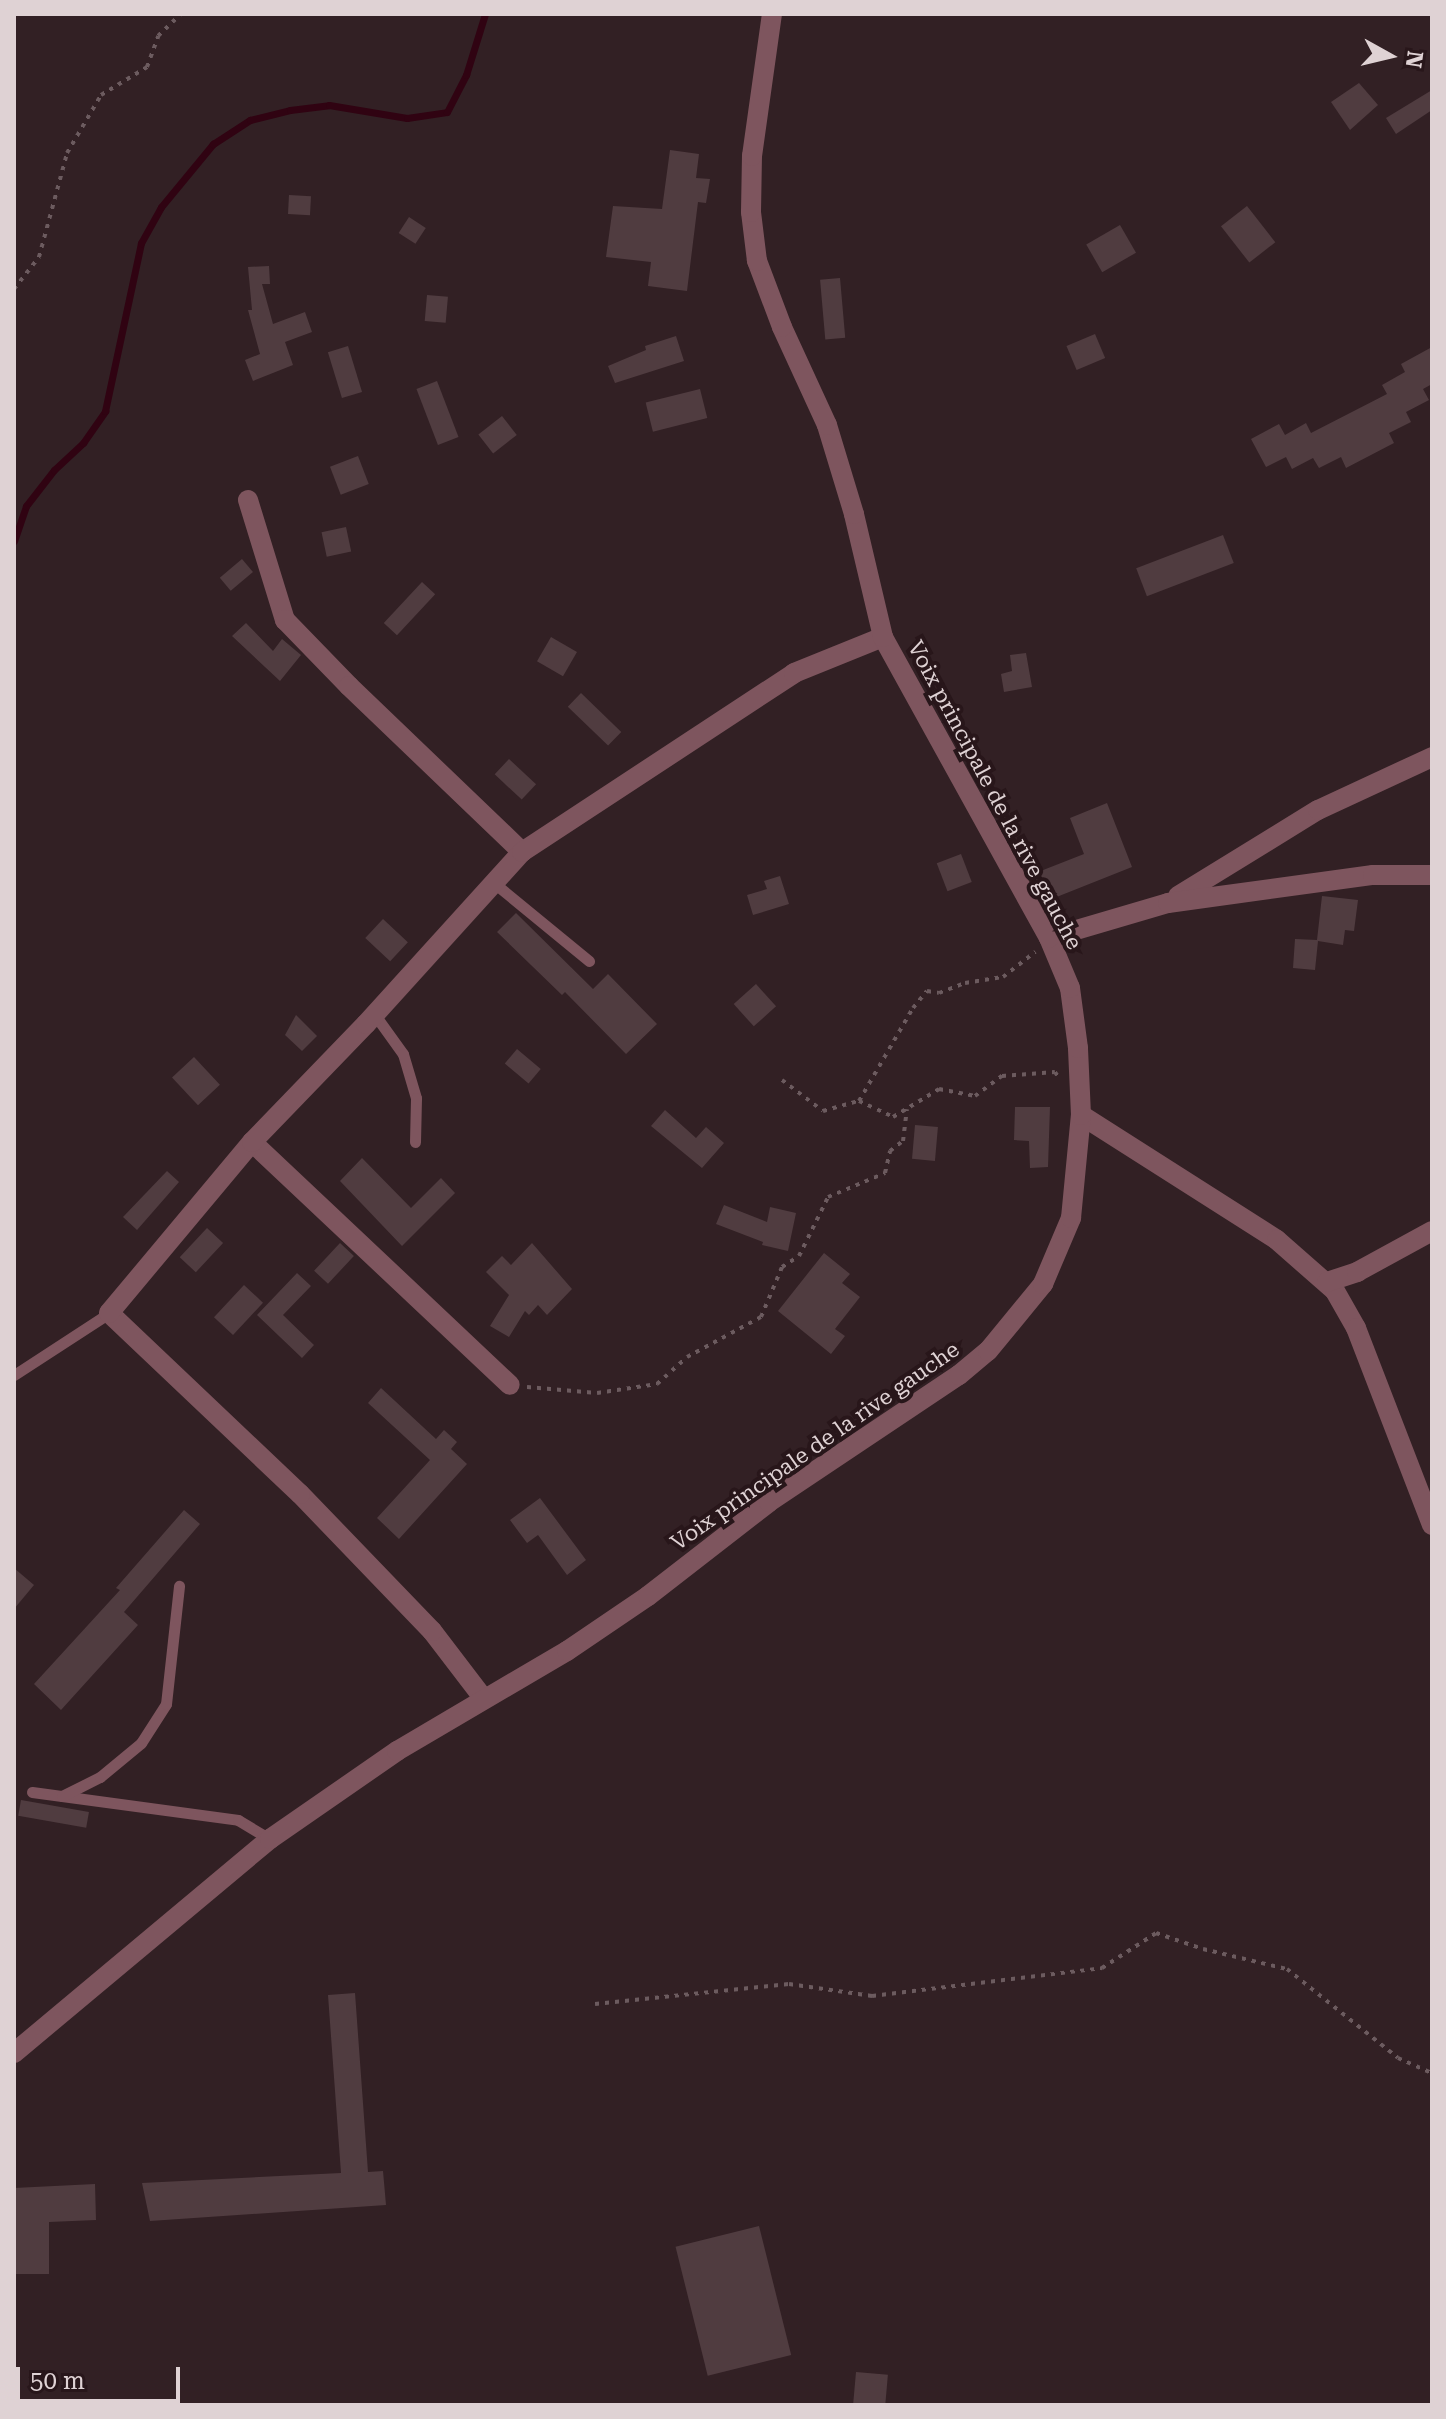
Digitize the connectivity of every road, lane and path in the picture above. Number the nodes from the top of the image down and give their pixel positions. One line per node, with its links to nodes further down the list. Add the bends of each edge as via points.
1 (181, 14): 3 (path, via 158,36 147,67 101,95 67,153 39,257)
2 (772, 14): 5 (street, Voix principale de la rive gauche, via 752,156 757,261 827,425)
3 (14, 289)
4 (248, 500): 7 (street, via 285,620)
5 (883, 637): 7 (street, via 794,673); 11 (street, Voix principale de la rive gauche)
6 (1432, 757): 10 (street, via 1318,810)
7 (522, 852): 9 (street)
8 (1432, 875): 10 (street, via 1357,877)
9 (494, 883): 12 (lane); 13 (street)
10 (1168, 903): 11 (street)
11 (1049, 938): 16 (path, via 1003,977 939,993 927,991); 18 (street, Voix principale de la rive gauche, via 1070,988)
12 (589, 961)
13 (375, 1015): 19 (street); 20 (lane, via 403,1054 416,1098)
14 (782, 1080): 16 (path, via 823,1111)
15 (1062, 1083): 17 (path, via 1055,1072 1002,1076 975,1096 939,1089)
16 (859, 1101): 17 (path, via 893,1117)
17 (907, 1109): 25 (path, via 903,1141 890,1151 885,1173 828,1197 799,1256 782,1267 761,1317 687,1357 657,1384 597,1393)
18 (1081, 1115): 22 (street, via 1277,1240); 28 (street, Voix principale de la rive gauche, via 1071,1218 1043,1284 988,1351 769,1502 648,1596)
19 (252, 1142): 23 (street); 25 (street)
20 (415, 1142)
21 (1432, 1231): 22 (street, via 1357,1272)
22 (1327, 1282): 26 (street, via 1356,1328)
23 (109, 1313): 24 (lane); 28 (street, via 322,1517 432,1631)
24 (14, 1375)
25 (510, 1385)
26 (1432, 1525)
27 (179, 1586): 30 (lane, via 166,1704 141,1743 100,1777)
28 (484, 1699): 31 (street, Voix principale de la rive gauche, via 397,1751)
29 (32, 1792): 30 (lane)
30 (62, 1796): 31 (lane, via 238,1820)
31 (270, 1839): 33 (street, Voix principale de la rive gauche)
32 (595, 2004): 34 (path, via 789,1984 872,1996 1102,1968 1156,1933 1287,1969 1398,2058)
33 (14, 2053)
34 (1432, 2073)

